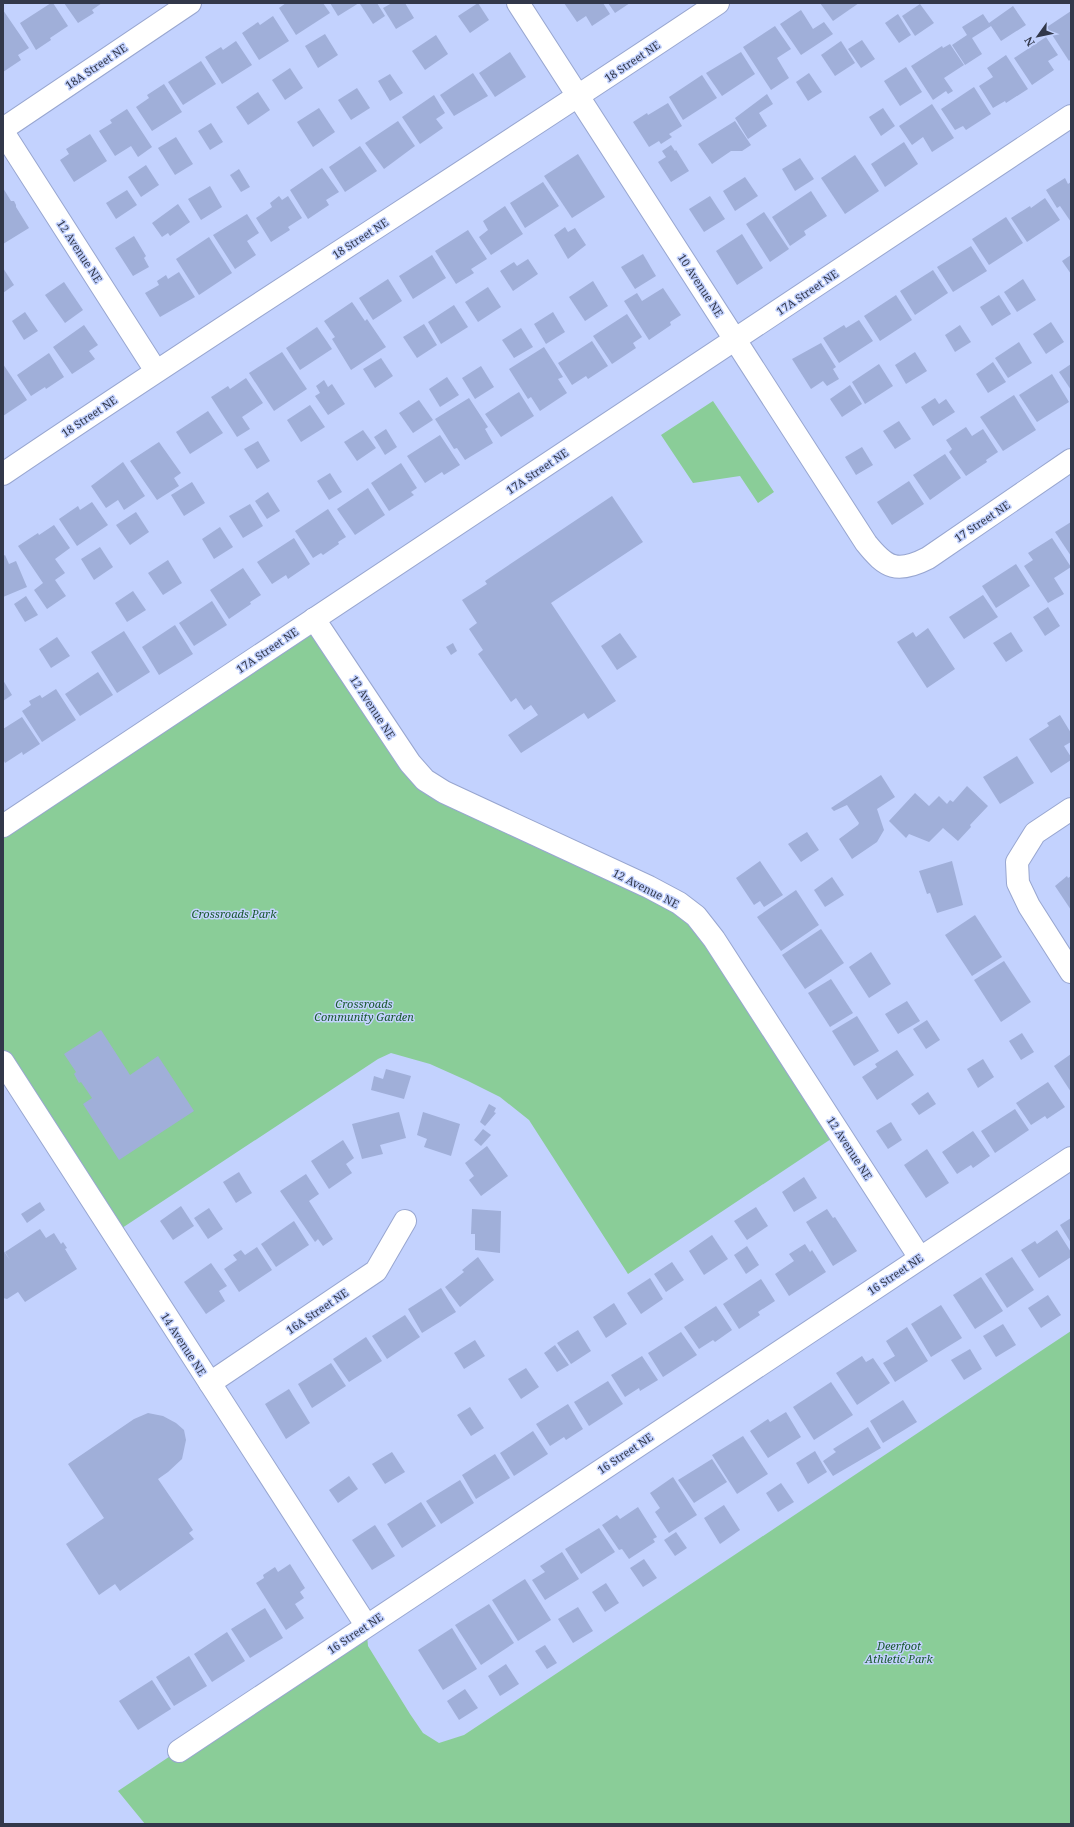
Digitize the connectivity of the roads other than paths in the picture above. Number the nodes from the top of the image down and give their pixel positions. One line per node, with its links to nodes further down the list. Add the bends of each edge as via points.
1 (190, 3): 6 (street, 18A Street NE)
2 (518, 3): 4 (street, 10 Avenue NE)
3 (718, 3): 4 (street, 18 Street NE)
4 (578, 97): 8 (street, 10 Avenue NE); 9 (street, 18 Street NE)
5 (1071, 116): 8 (street, 17A Street NE)
6 (3, 129)
7 (3, 132): 9 (street, 12 Avenue NE)
8 (735, 340): 12 (street, 10 Avenue NE, via 866,543 875,555); 13 (street, 17A Street NE)
9 (156, 371): 11 (street, 18 Street NE)
10 (1071, 460): 12 (street, 17 Street NE, via 928,558 907,567)
11 (3, 474)
12 (887, 564)
13 (314, 619): 15 (street, 17A Street NE); 20 (street, 12 Avenue NE, via 402,751 425,780 464,802 649,887 679,903 696,916 714,939)
14 (1071, 809): 16 (street, via 1035,833 1017,862 1018,883 1029,906)
15 (3, 826)
16 (1071, 972)
17 (3, 1062): 21 (street, 14 Avenue NE)
18 (1071, 1158): 20 (street, 16 Street NE)
19 (405, 1221): 21 (street, 16A Street NE, via 376,1271)
20 (920, 1258): 22 (street, 16 Street NE)
21 (210, 1383): 22 (street, 14 Avenue NE)
22 (366, 1625): 23 (street, 16 Street NE)
23 (179, 1750)

